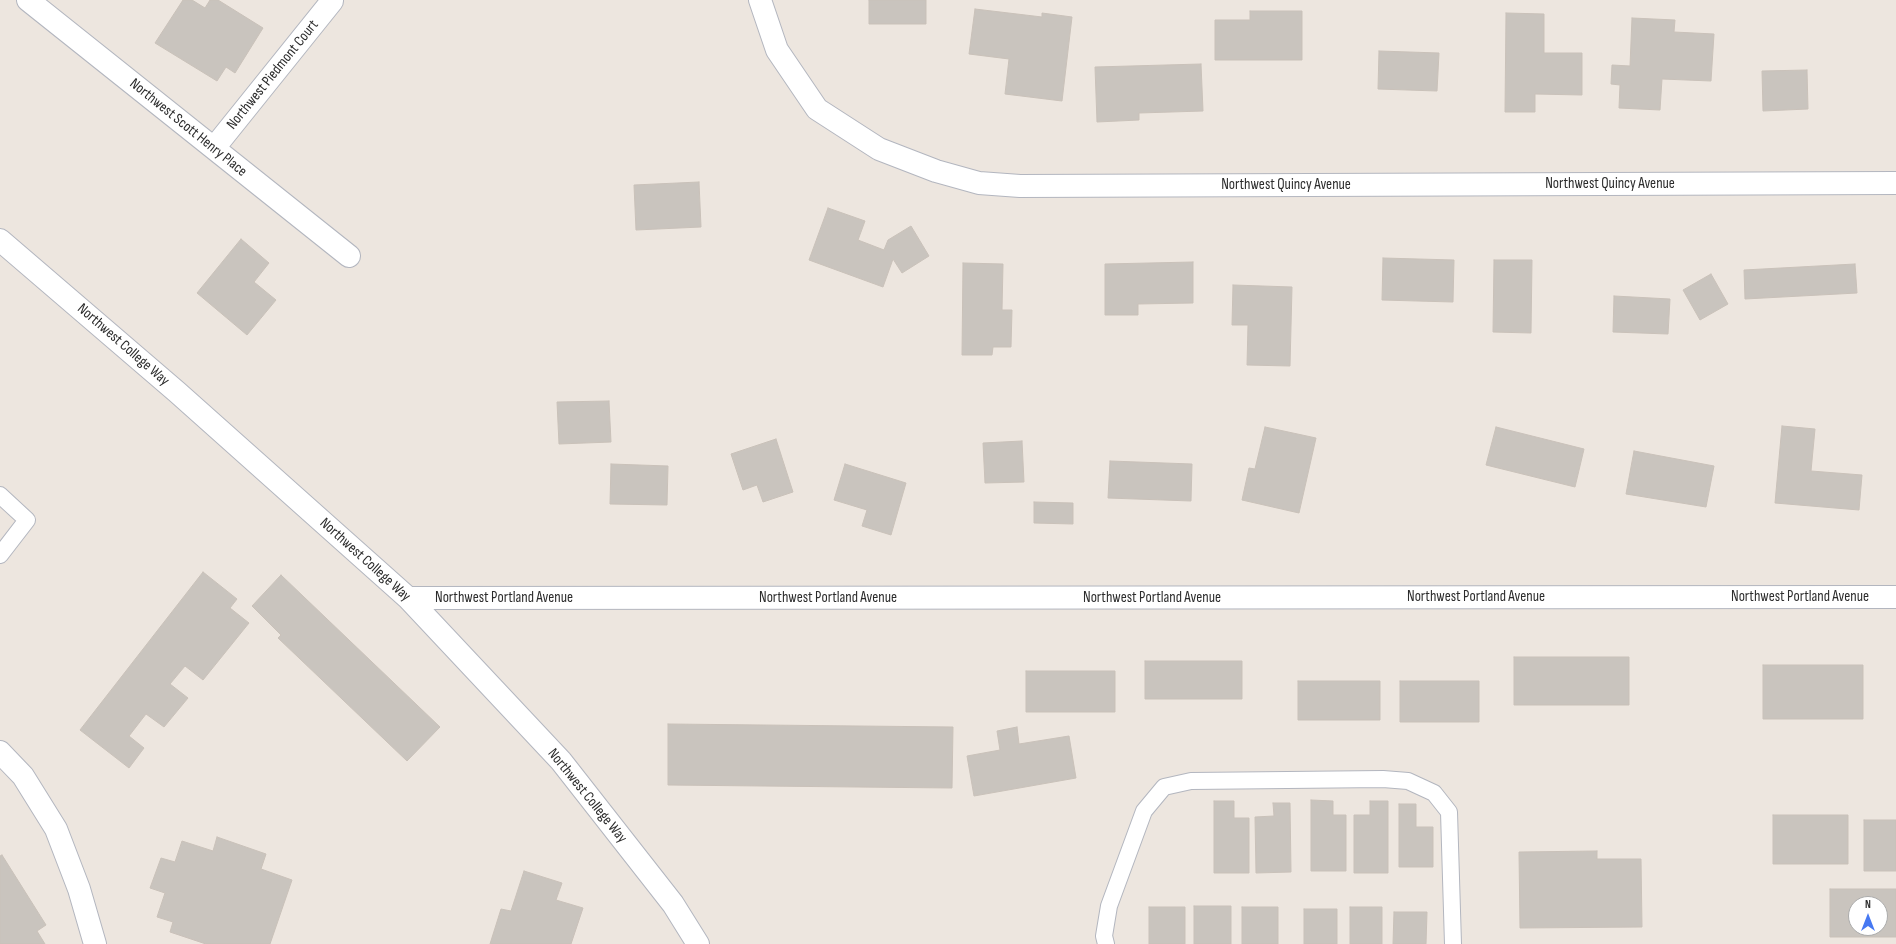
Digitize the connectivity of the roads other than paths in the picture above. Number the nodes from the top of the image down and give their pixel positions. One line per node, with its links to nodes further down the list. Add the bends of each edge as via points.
1 (28, 0): 4 (street, Northwest Scott Henry Place)
2 (760, 0): 5 (street, Northwest Quincy Avenue, via 777,50 817,109 878,149 936,171 979,183 1020,186)
3 (332, 1): 4 (street, Northwest Piedmont Court)
4 (214, 148): 7 (street, Northwest Scott Henry Place)
5 (1896, 183)
6 (0, 240): 11 (street, Northwest College Way, via 177,392)
7 (349, 256)
8 (0, 495): 9 (lane, via 27,520)
9 (0, 555)
10 (1896, 597): 11 (street, Northwest Portland Avenue)
11 (408, 598): 14 (street, Northwest College Way, via 561,761 673,904)
12 (0, 752): 13 (street, via 24,776 56,829 79,889)
13 (95, 944)
14 (698, 944)
15 (1106, 944): 16 (lane, via 1104,936 1109,906 1144,811 1164,787 1190,781 1383,779 1408,781 1434,793 1449,812)
16 (1453, 944)

